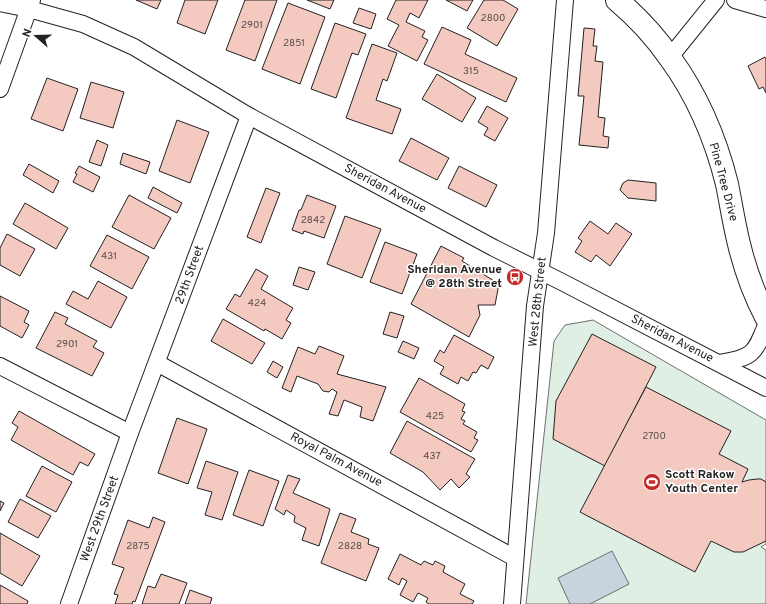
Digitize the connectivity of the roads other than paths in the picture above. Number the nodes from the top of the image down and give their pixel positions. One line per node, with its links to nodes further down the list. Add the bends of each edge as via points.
1 (565, 0): 11 (street, West 28th Street)
2 (617, 0): 8 (main road, Pine Tree Drive, via 643,24)
3 (716, 0): 8 (street)
4 (735, 0): 7 (street)
5 (0, 3): 6 (street, Sheridan Avenue)
6 (31, 5): 9 (street); 10 (street, Sheridan Avenue, via 83,24 134,48)
7 (766, 9)
8 (670, 57): 12 (main road, Pine Tree Drive, via 694,96 709,129 727,185 744,262)
9 (0, 89)
10 (249, 116): 11 (street, Sheridan Avenue); 14 (street, 29th Street)
11 (541, 272): 15 (street, Sheridan Avenue); 19 (street, West 28th Street, via 535,306)
12 (766, 317)
13 (766, 325): 15 (street, via 752,353 737,360)
14 (157, 363): 18 (street, 29th Street); 19 (street, Royal Palm Avenue)
15 (719, 363): 17 (street, Sheridan Avenue)
16 (0, 366): 18 (street)
17 (766, 388)
18 (130, 433): 20 (street, West 29th Street)
19 (516, 558): 21 (street, West 28th Street)
20 (70, 604)
21 (512, 604)

